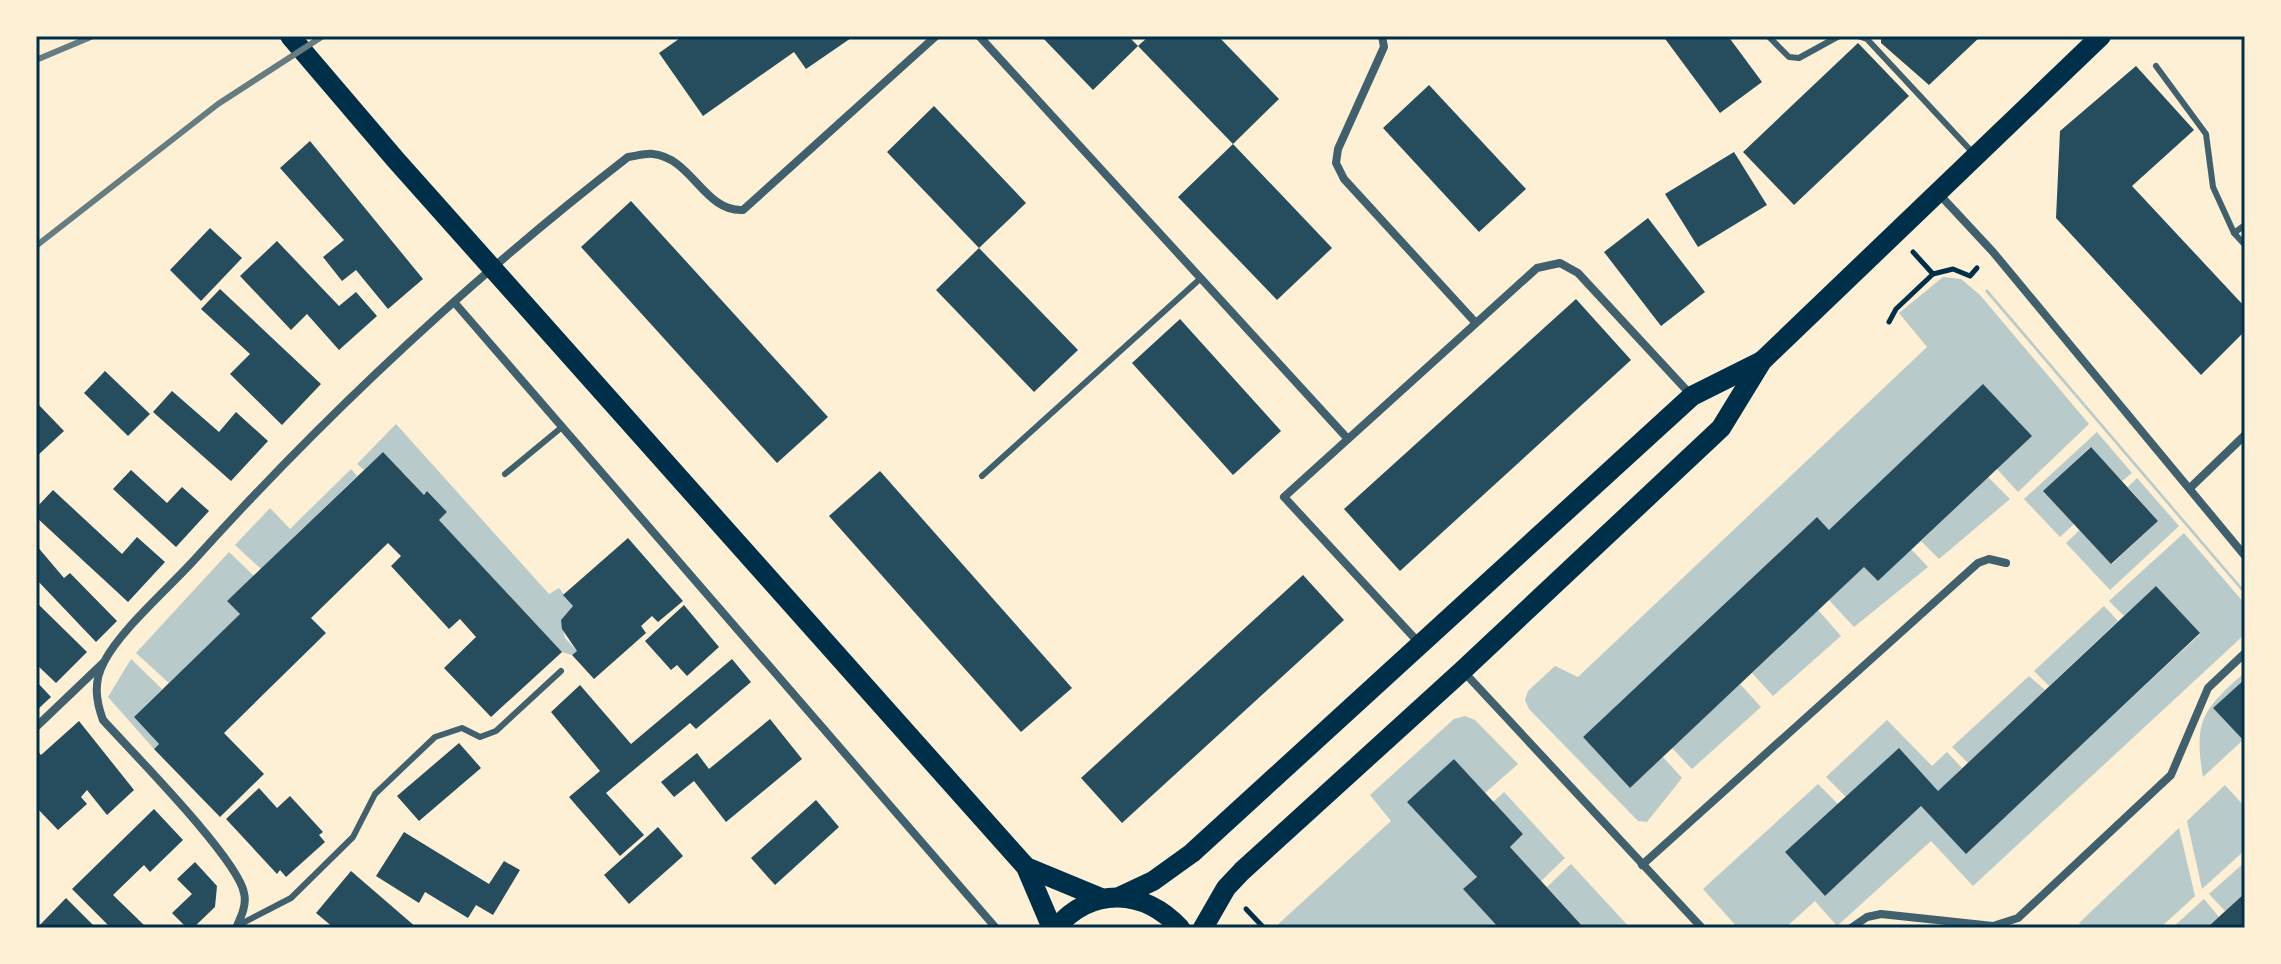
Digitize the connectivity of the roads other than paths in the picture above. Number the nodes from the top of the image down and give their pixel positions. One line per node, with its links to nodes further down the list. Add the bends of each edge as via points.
1 (290, 36): 35 (main road)
2 (936, 36): 16 (street, via 743,210 720,205 678,162 653,154 628,157)
3 (979, 36): 15 (street)
4 (1382, 36): 17 (street, via 1384,47 1336,163 1344,179)
5 (1768, 36): 6 (lane, via 1789,57 1799,58)
6 (1839, 36)
7 (1858, 36): 10 (lane, via 1867,39)
8 (2101, 36): 10 (main road)
9 (2156, 66): 13 (lane, via 2206,134 2213,187)
10 (1977, 157): 11 (main road)
11 (1939, 193): 18 (main road); 25 (street)
12 (2245, 225): 13 (lane)
13 (2234, 233): 14 (lane)
14 (2245, 245)
15 (1201, 278): 22 (street); 24 (lane)
16 (454, 302): 20 (street); 30 (street, via 333,412)
17 (1475, 322): 19 (street, via 1537,268 1560,263 1578,273); 22 (street)
18 (1762, 361): 19 (main road); 32 (main road, via 1721,428)
19 (1692, 396): 28 (main road)
20 (562, 427): 23 (lane); 38 (street)
21 (2245, 435): 25 (street)
22 (1347, 438): 28 (street, via 1284,497)
23 (505, 474)
24 (982, 476)
25 (2190, 488): 26 (street)
26 (2245, 556)
27 (2006, 563): 34 (street, via 1978,563)
28 (1421, 645): 36 (main road, via 1184,859 1153,881)
29 (2245, 653): 43 (street, via 2208,688 2171,775 2018,918 1993,926 1881,914)
30 (105, 661): 33 (street); 37 (street, via 96,692 103,720 230,863 244,893)
31 (561, 671): 37 (lane, via 496,731 480,737 462,728 435,737 375,794 353,837 291,898)
32 (1462, 671): 34 (street); 41 (main road, via 1242,871)
33 (36, 727)
34 (1642, 865): 42 (street)
35 (1026, 867): 36 (main road); 39 (main road)
36 (1111, 897): 39 (main road, via 1083,905); 40 (main road, via 1145,900)
37 (237, 927)
38 (996, 928)
39 (1054, 928)
40 (1180, 928)
41 (1203, 928)
42 (1702, 928)
43 (1851, 928)

